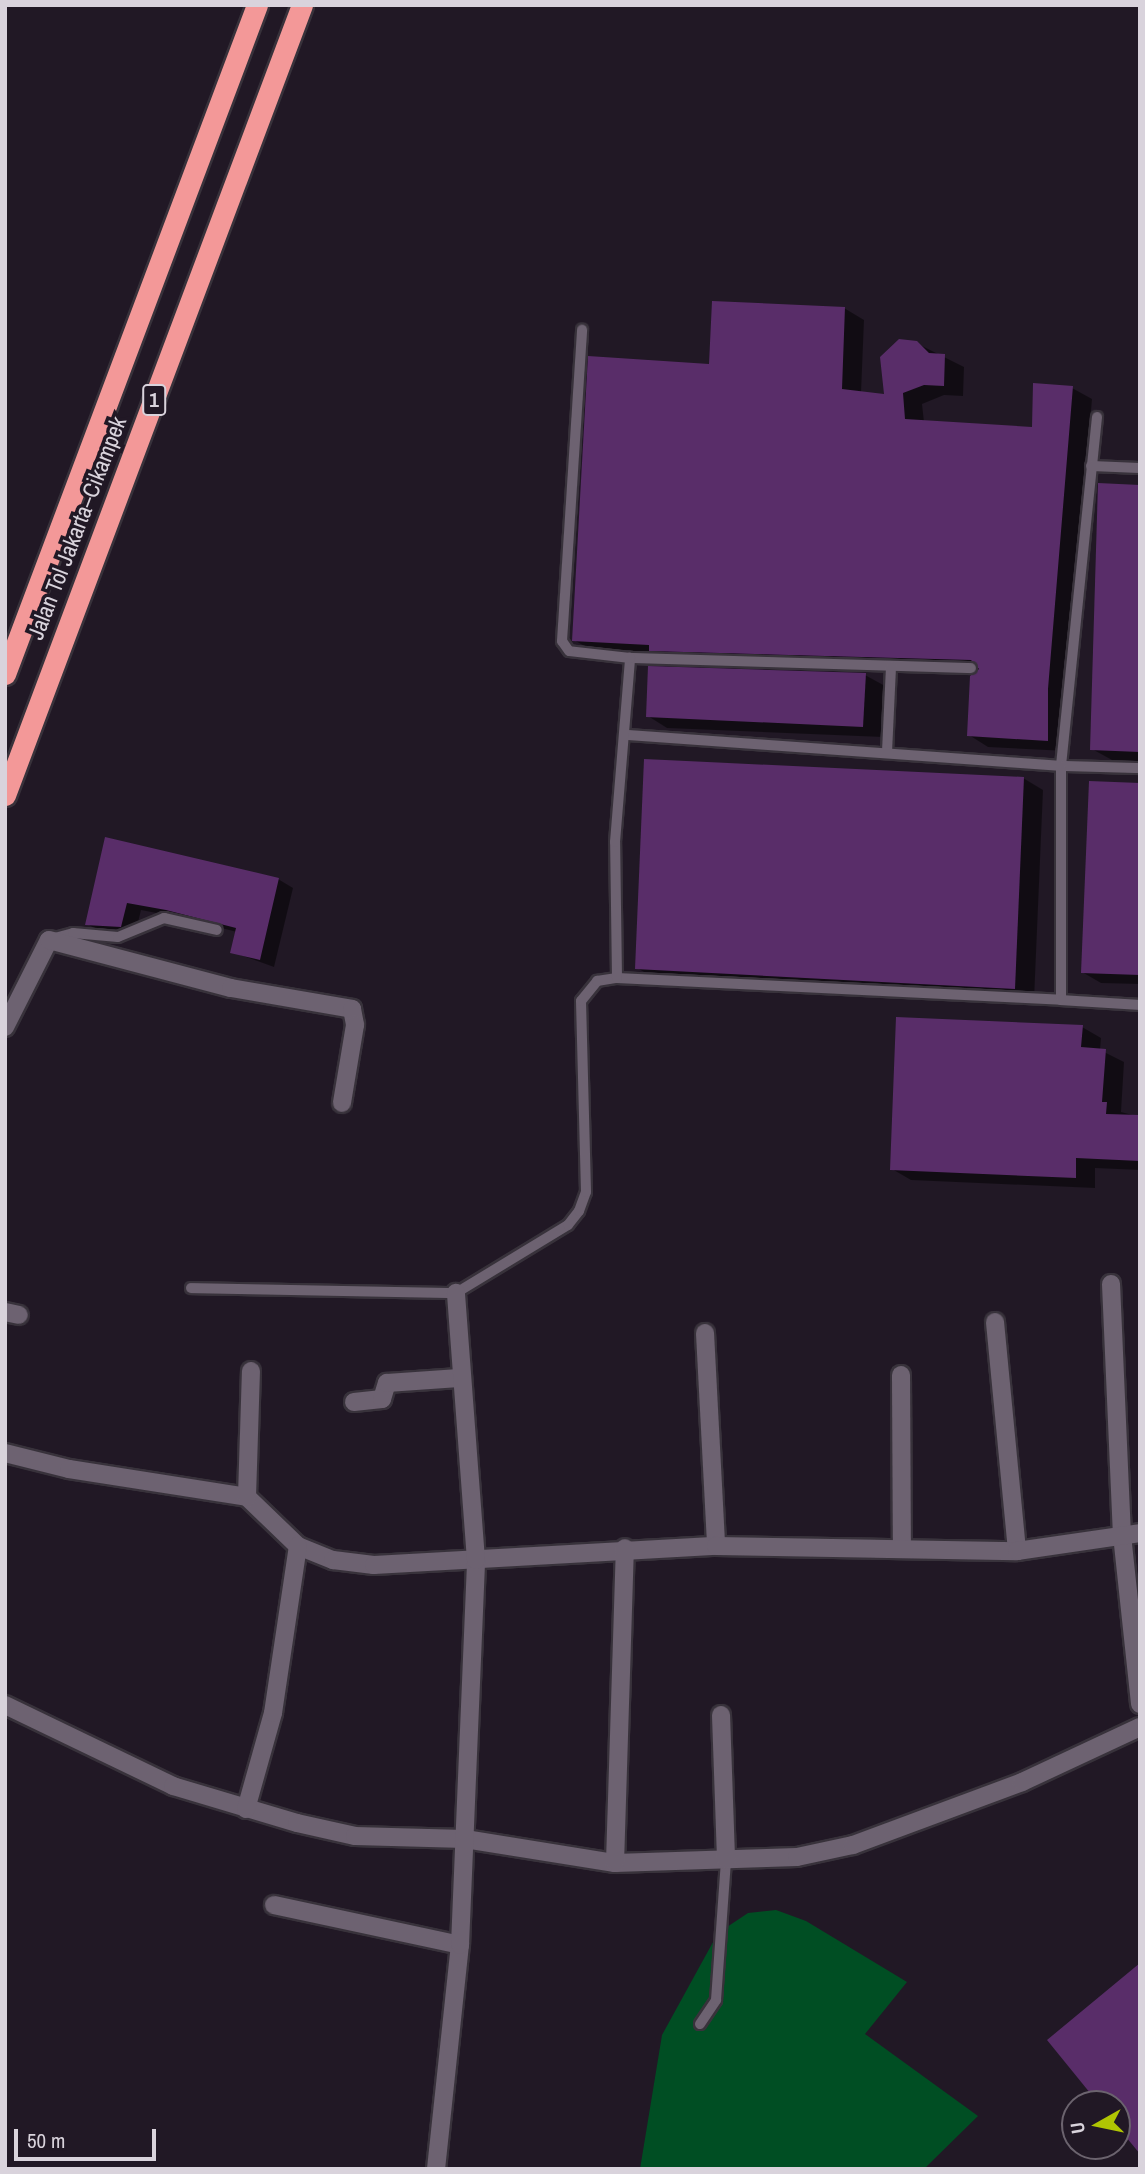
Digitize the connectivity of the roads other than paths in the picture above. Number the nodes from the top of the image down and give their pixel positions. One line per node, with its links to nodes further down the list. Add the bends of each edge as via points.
1 (257, 5): 10 (highway, Jalan Tol Jakarta–Cikampek / 1)
2 (302, 5): 15 (highway, Jalan Tol Jakarta–Cikampek / 1)
3 (582, 330): 7 (lane, via 562,641 569,650)
4 (1097, 416): 5 (lane)
5 (1091, 466): 6 (lane); 13 (lane)
6 (1140, 468)
7 (630, 658): 8 (lane); 11 (lane)
8 (891, 666): 9 (lane); 12 (lane)
9 (971, 668)
10 (5, 674)
11 (626, 735): 12 (lane); 18 (lane, via 615,842)
12 (887, 752): 13 (lane)
13 (1061, 766): 14 (lane); 19 (lane)
14 (1140, 768)
15 (5, 795)
16 (217, 930): 17 (lane, via 164,918 118,937 74,933)
17 (49, 940): 21 (street); 22 (street, via 231,988 352,1009 355,1025)
18 (617, 978): 19 (lane); 25 (lane, via 597,981 581,1001 586,1192 579,1211 568,1225)
19 (1060, 1000): 20 (lane)
20 (1140, 1005)
21 (5, 1027)
22 (342, 1103)
23 (1111, 1284): 34 (street)
24 (191, 1287): 25 (lane)
25 (456, 1293): 30 (street)
26 (995, 1322): 39 (street)
27 (705, 1333): 36 (street)
28 (251, 1371): 33 (street)
29 (901, 1375): 38 (street)
30 (459, 1378): 31 (street, via 387,1383 382,1399); 40 (street)
31 (354, 1402)
32 (5, 1453): 33 (street, via 69,1469)
33 (247, 1497): 35 (street)
34 (1131, 1534): 39 (street); 41 (street)
35 (298, 1546): 40 (street, via 333,1560 374,1565); 45 (street, via 273,1713)
36 (716, 1546): 37 (street); 38 (street)
37 (625, 1548): 40 (street); 48 (street)
38 (902, 1549): 39 (street)
39 (1017, 1551)
40 (476, 1560): 46 (street)
41 (1140, 1704)
42 (5, 1705): 45 (street, via 173,1786)
43 (721, 1715): 47 (street)
44 (1140, 1727): 47 (street, via 926,1822 797,1857)
45 (246, 1810): 46 (street, via 355,1836)
46 (465, 1839): 48 (street); 50 (street)
47 (726, 1860): 48 (street); 51 (lane, via 716,2000)
48 (615, 1863)
49 (274, 1905): 50 (street)
50 (460, 1945): 52 (street)
51 (700, 2024)
52 (436, 2169)

